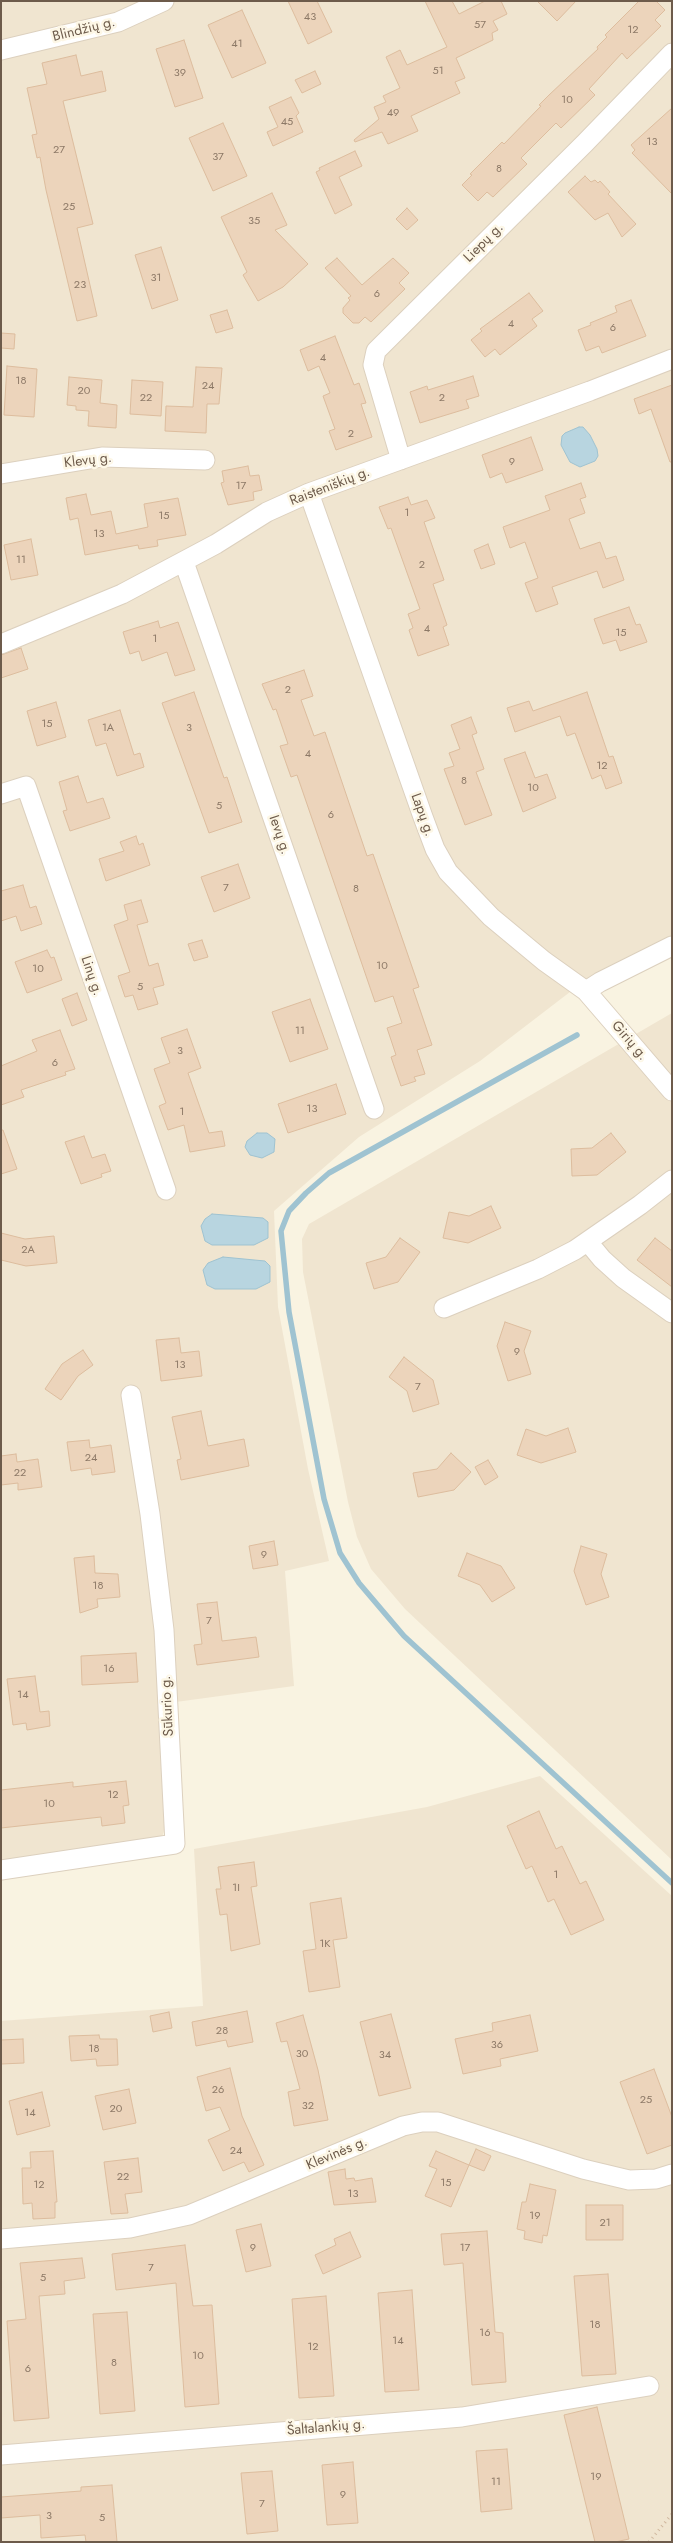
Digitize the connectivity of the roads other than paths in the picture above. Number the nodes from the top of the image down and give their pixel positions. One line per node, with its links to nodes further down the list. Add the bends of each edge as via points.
1 (164, 1): 2 (street, Blindžių g., via 118,22)
2 (1, 50)
3 (672, 53): 6 (street, Liepų g., via 376,351 372,365)
4 (672, 358): 6 (street, Raisteniškių g.)
5 (205, 460): 7 (street, Klevų g., via 102,457)
6 (401, 460): 8 (street, Raisteniškių g.)
7 (1, 474)
8 (309, 493): 9 (street, Raisteniškių g., via 267,512); 13 (street, Lapų g., via 435,849 448,872 491,917)
9 (184, 562): 10 (street, Raisteniškių g., via 122,594); 15 (street, Ievų g.)
10 (1, 644)
11 (1, 794): 17 (street, Linų g., via 26,786)
12 (672, 946): 13 (street)
13 (586, 991): 14 (street, Girių g.)
14 (672, 1091)
15 (374, 1109)
16 (672, 1180): 18 (street)
17 (166, 1190)
18 (588, 1242): 19 (street, via 538,1269); 20 (street, via 624,1278)
19 (444, 1308)
20 (672, 1313)
21 (131, 1395): 22 (street, Sūkurio g., via 164,1630 175,1844)
22 (1, 1870)
23 (672, 2174): 24 (street, Klevinės g., via 656,2179 629,2180 583,2169 438,2122 422,2122 403,2126 188,2215 130,2228)
24 (1, 2239)
25 (649, 2386): 26 (street, Šaltalankių g., via 462,2417)
26 (1, 2455)

